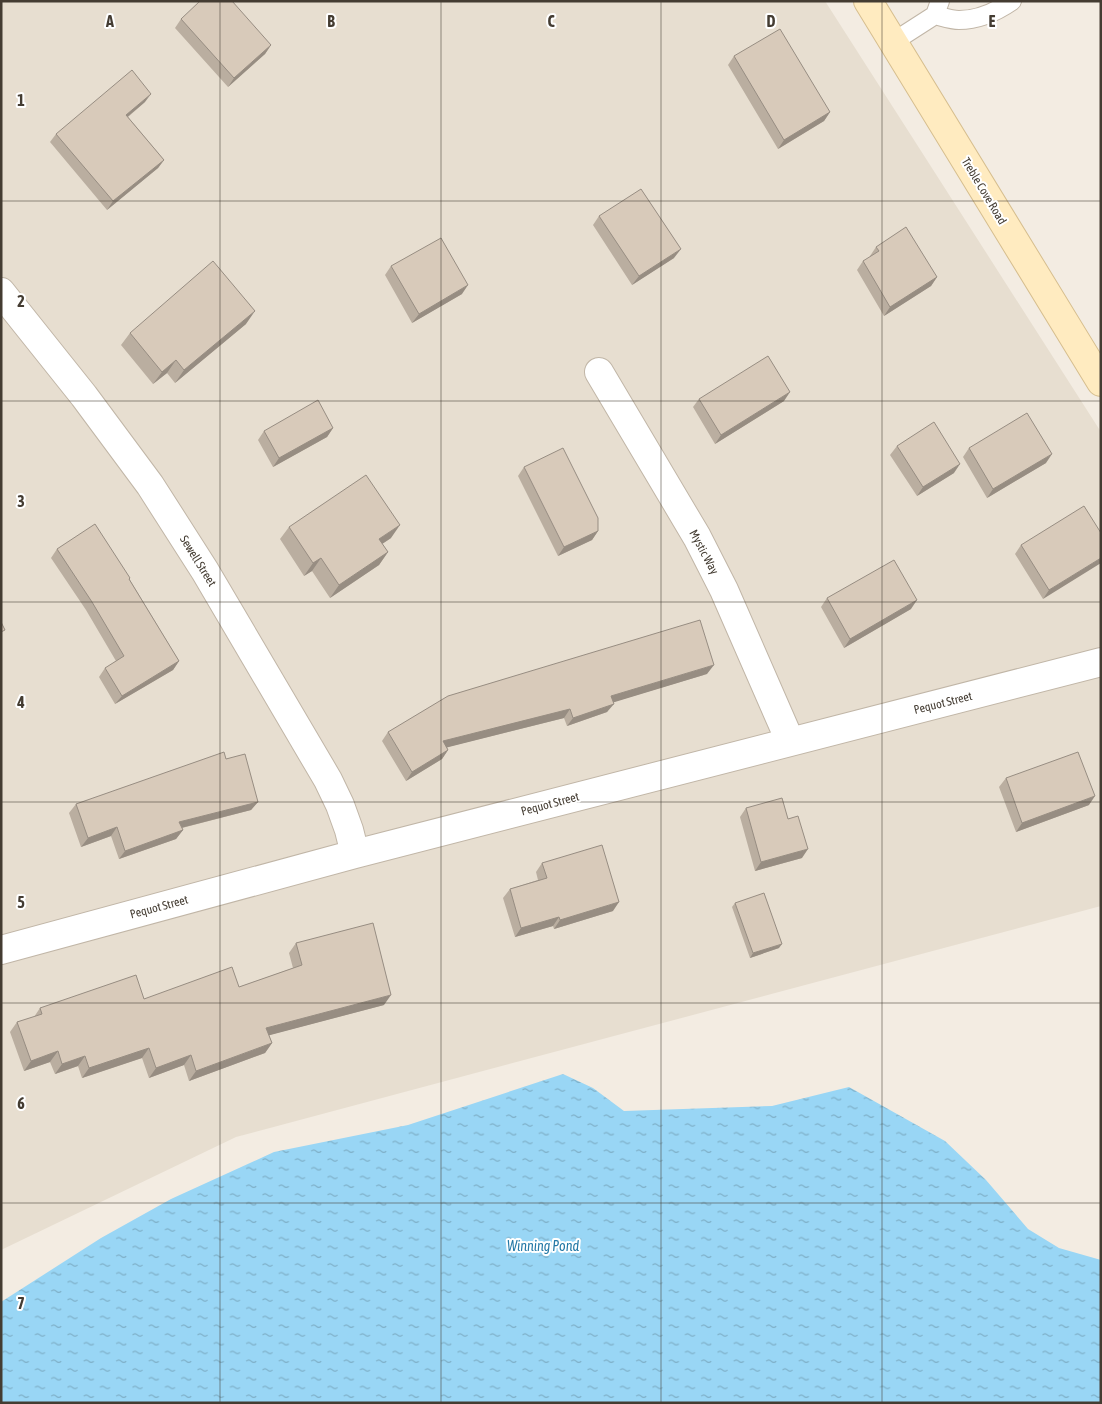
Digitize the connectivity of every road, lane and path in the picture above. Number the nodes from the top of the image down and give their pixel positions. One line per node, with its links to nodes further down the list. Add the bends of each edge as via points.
1 (868, 1): 4 (main road, Treble Cove Road)
2 (1012, 1): 3 (lane, via 979,18 958,20)
3 (938, 8): 4 (lane)
4 (893, 42): 7 (main road, Treble Cove Road)
5 (1, 292): 10 (street, Sewell Street, via 150,485 328,780 340,805)
6 (598, 372): 9 (street, Mystic Way, via 702,546)
7 (1101, 382)
8 (1101, 662): 9 (street, Pequot Street)
9 (790, 741): 10 (street, Pequot Street)
10 (355, 854): 11 (street, Pequot Street)
11 (1, 950)

